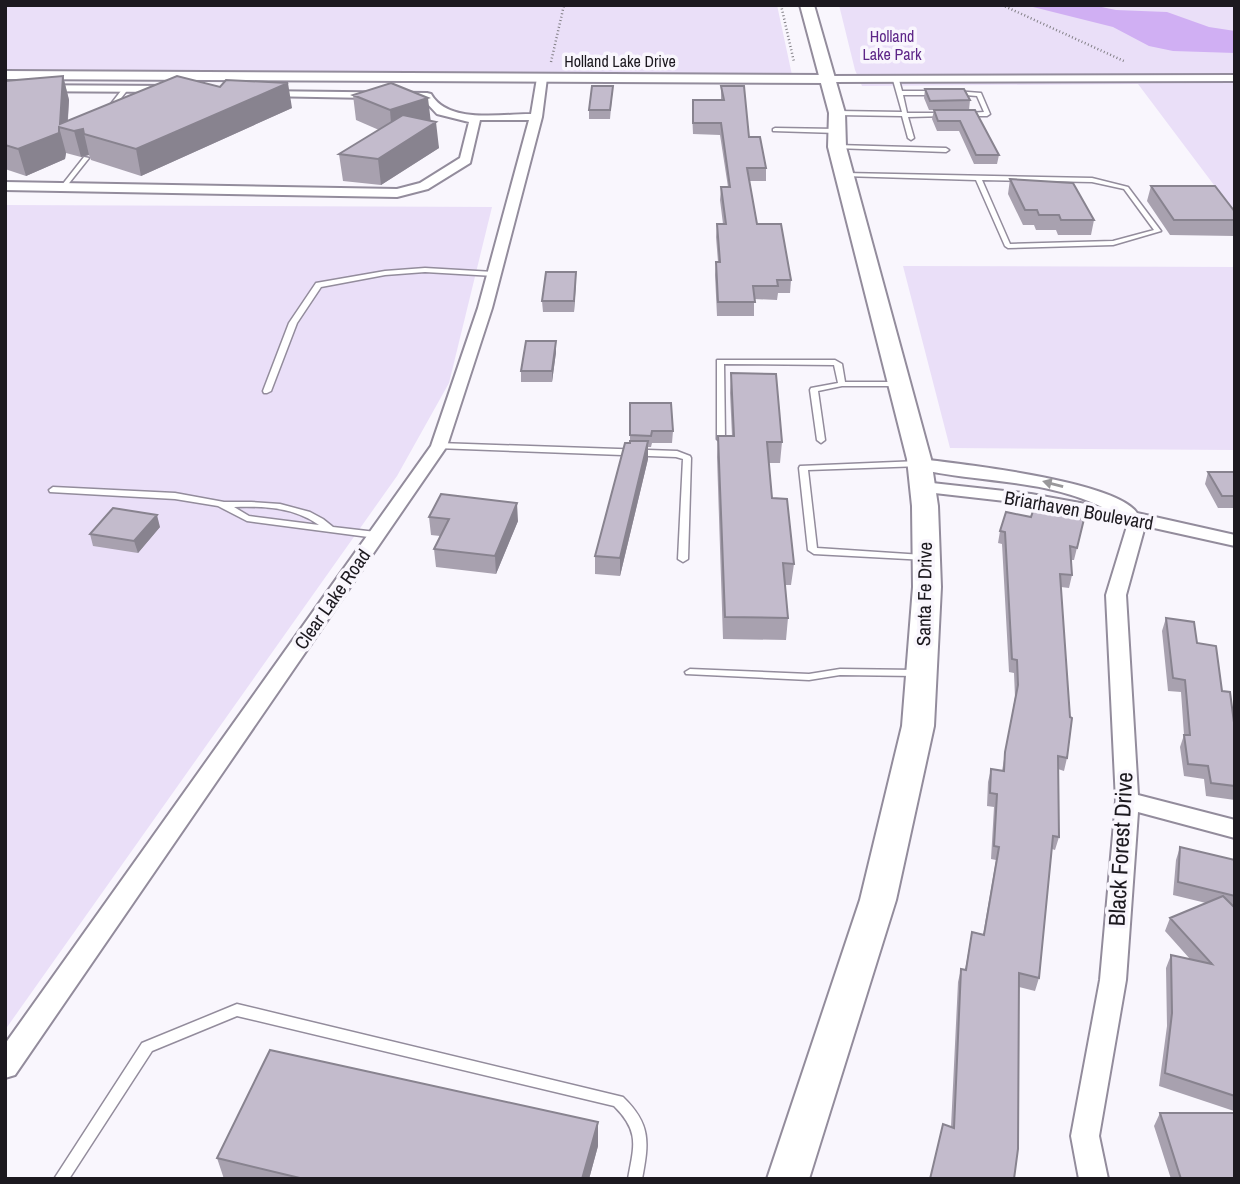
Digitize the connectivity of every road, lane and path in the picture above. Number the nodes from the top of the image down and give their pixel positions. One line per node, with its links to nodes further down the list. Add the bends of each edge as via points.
1 (564, 5): 7 (path, via 550,67)
2 (807, 5): 9 (main road, Santa Fe Drive)
3 (1002, 5): 4 (path)
4 (1131, 65)
5 (5, 75): 6 (street, Holland Lake Drive)
6 (438, 78): 7 (street, Holland Lake Drive); 20 (street)
7 (542, 78): 9 (street, Holland Lake Drive); 24 (street, Clear Lake Road)
8 (1235, 78): 10 (street, Holland Lake Drive)
9 (828, 79): 11 (street, Holland Lake Drive); 26 (main road, Santa Fe Drive)
10 (973, 79): 11 (street, Holland Lake Drive); 19 (lane)
11 (895, 80): 16 (lane)
12 (5, 88): 13 (street)
13 (126, 88): 14 (street); 22 (lane)
14 (208, 89)
15 (245, 92): 20 (street)
16 (899, 93): 17 (lane); 21 (lane)
17 (939, 93)
18 (952, 93): 19 (lane)
19 (979, 93): 21 (lane, via 986,115)
20 (427, 96): 23 (street, via 441,111)
21 (905, 114): 26 (lane); 27 (lane)
22 (104, 116)
23 (467, 117): 24 (street); 33 (street, via 475,121 466,160 407,192)
24 (536, 117): 34 (street, Clear Lake Road)
25 (775, 130): 26 (lane)
26 (837, 130): 28 (lane); 30 (main road, Santa Fe Drive)
27 (911, 138)
28 (946, 150)
29 (86, 158): 33 (lane)
30 (845, 175): 31 (lane); 36 (main road, Santa Fe Drive)
31 (978, 178): 31 (lane, via 1008,246 1113,243 1158,231 1126,188 1092,180)
32 (5, 186): 33 (street)
33 (64, 186)
34 (494, 274): 37 (lane, via 425,270 318,285 293,323); 40 (street, Clear Lake Road)
35 (842, 384): 36 (lane); 38 (lane, via 835,362 720,362); 39 (lane, via 814,390)
36 (900, 384): 41 (main road, Santa Fe Drive)
37 (267, 391)
38 (721, 439)
39 (821, 440)
40 (439, 446): 46 (street, Clear Lake Road); 49 (lane, via 677,454 687,458)
41 (921, 475): 44 (street, Briarhaven Boulevard); 48 (main road, Santa Fe Drive); 48 (lane, via 803,468 814,551)
42 (53, 490): 43 (lane, via 175,496)
43 (223, 505): 45 (lane, via 247,518); 45 (lane, via 257,503 306,513)
44 (1138, 519): 47 (street, Briarhaven Boulevard); 52 (street, Black Forest Drive, via 1116,595)
45 (330, 529): 46 (lane)
46 (376, 535): 54 (street, Clear Lake Road)
47 (1235, 541)
48 (926, 558): 51 (main road, Santa Fe Drive)
49 (683, 559)
50 (690, 672): 51 (lane, via 809,677 839,672)
51 (921, 674): 57 (main road, Santa Fe Drive, via 918,726 878,900)
52 (1126, 801): 53 (street); 58 (street, Black Forest Drive, via 1113,980 1085,1136)
53 (1235, 829)
54 (5, 1066)
55 (61, 1179): 56 (lane, via 147,1047 237,1010 618,1101 634,1115 643,1137)
56 (635, 1179)
57 (788, 1179)
58 (1094, 1179)

